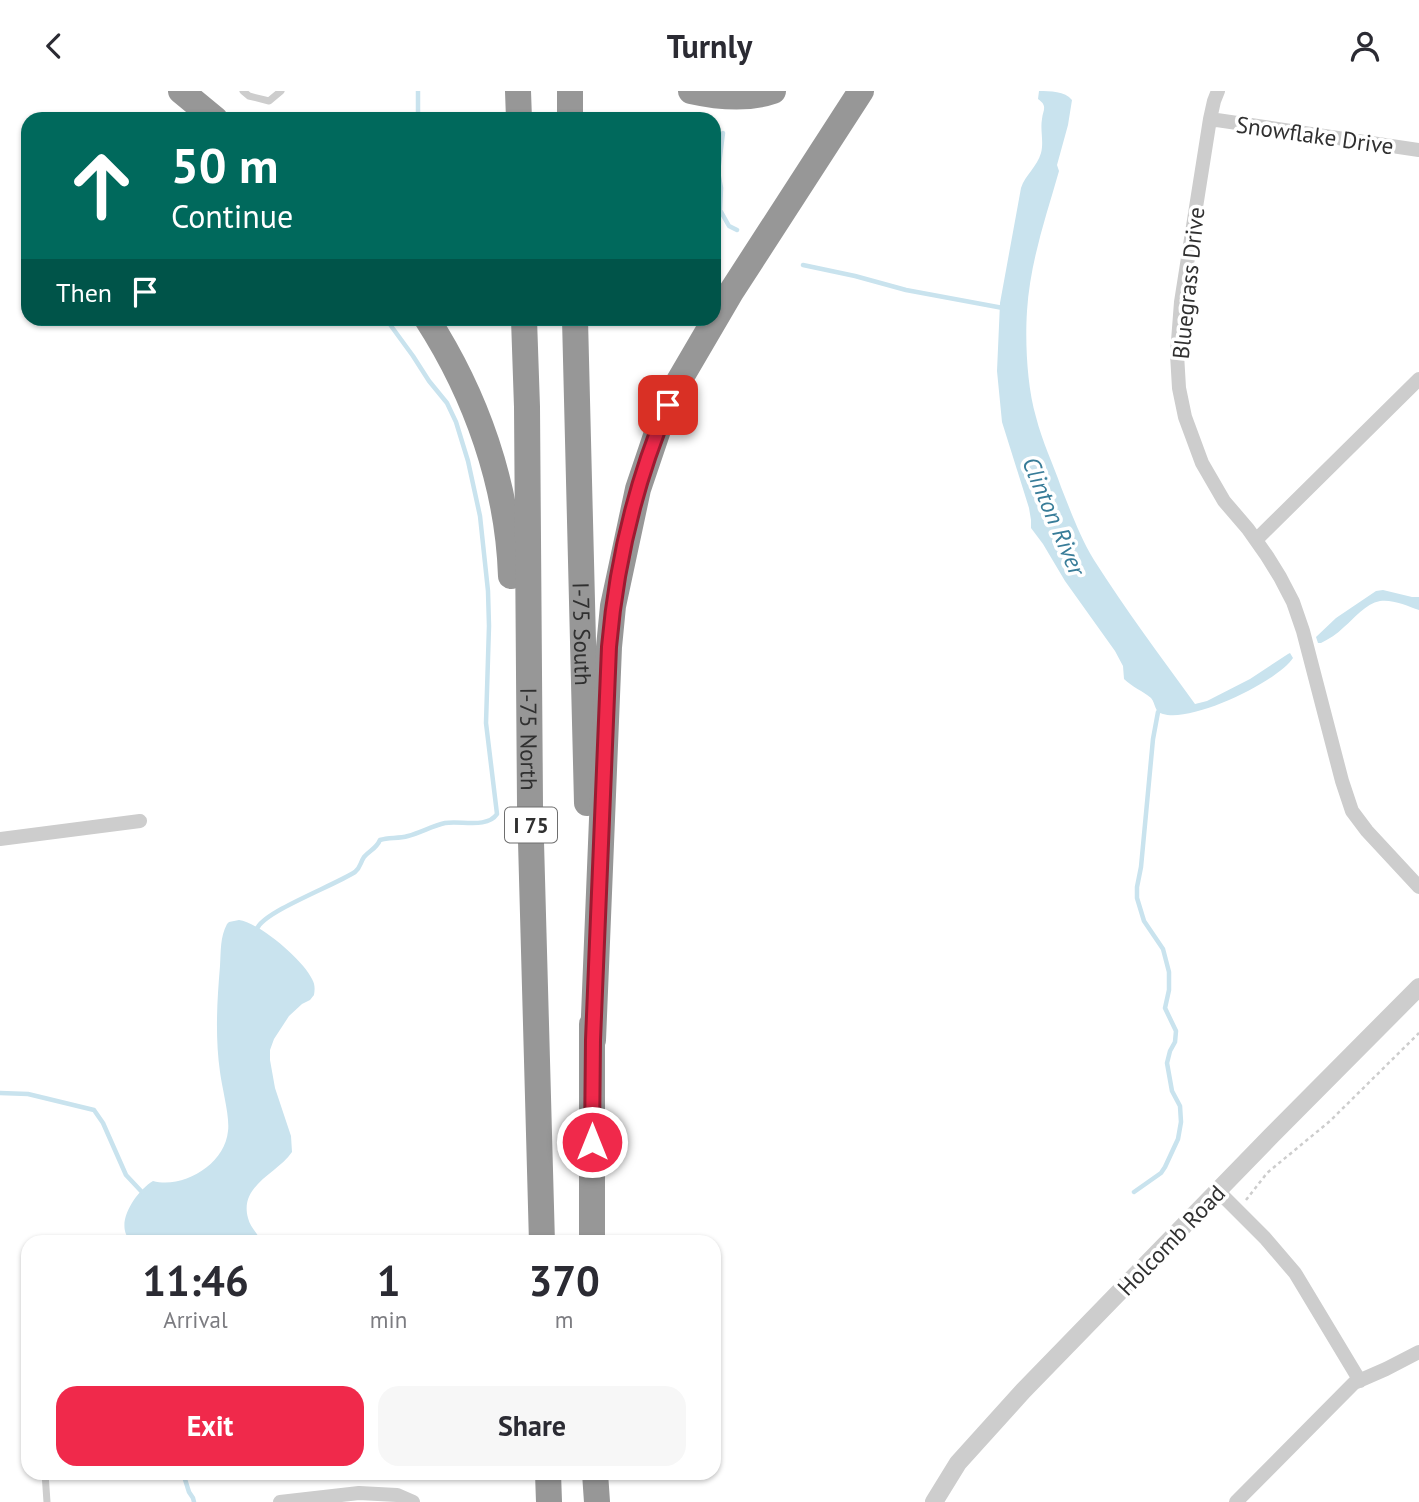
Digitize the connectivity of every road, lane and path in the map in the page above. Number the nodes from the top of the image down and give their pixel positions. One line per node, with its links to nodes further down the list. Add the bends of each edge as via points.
1 (181, 91): 10 (highway)
2 (243, 91): 3 (lane, via 269,101)
3 (281, 91)
4 (518, 91): 11 (highway)
5 (570, 91): 12 (highway)
6 (691, 91): 7 (highway, via 733,97)
7 (773, 91)
8 (861, 91): 15 (highway)
9 (1218, 91): 13 (street, Bluegrass Drive)
10 (206, 112)
11 (519, 112)
12 (570, 112)
13 (1210, 119): 14 (street, Snowflake Drive); 21 (street, Bluegrass Drive, via 1181,302 1179,388 1202,463 1224,501)
14 (1419, 150)
15 (721, 310)
16 (432, 326): 22 (highway, via 474,409 503,504 510,547 516,733)
17 (524, 326): 22 (highway, I-75 North / I 75)
18 (575, 326): 28 (highway, I-75 South / I 75)
19 (712, 326): 28 (highway, via 676,386 660,424 638,489 613,605)
20 (1419, 379): 21 (street)
21 (1256, 540): 25 (street, Bluegrass Drive, via 1300,621 1352,811)
22 (530, 805): 31 (highway, I-75 North / I 75)
23 (140, 821): 24 (street)
24 (0, 839)
25 (1419, 887)
26 (1419, 987): 29 (street, Holcomb Road)
27 (1419, 1033): 30 (path, via 1331,1121 1267,1173)
28 (593, 1040): 32 (highway, I-75 South / I 75)
29 (1218, 1191): 30 (street); 43 (street, Holcomb Road, via 1023,1391 958,1463)
30 (1237, 1211): 34 (street, via 1295,1273)
31 (542, 1235)
32 (592, 1235)
33 (1419, 1352): 34 (street)
34 (1360, 1381): 44 (street)
35 (45, 1480): 38 (lane)
36 (548, 1480): 41 (highway)
37 (595, 1480): 42 (highway)
38 (47, 1502)
39 (280, 1502): 40 (street, via 359,1493 397,1495)
40 (413, 1502)
41 (549, 1502)
42 (597, 1502)
43 (934, 1502)
44 (1236, 1502)

